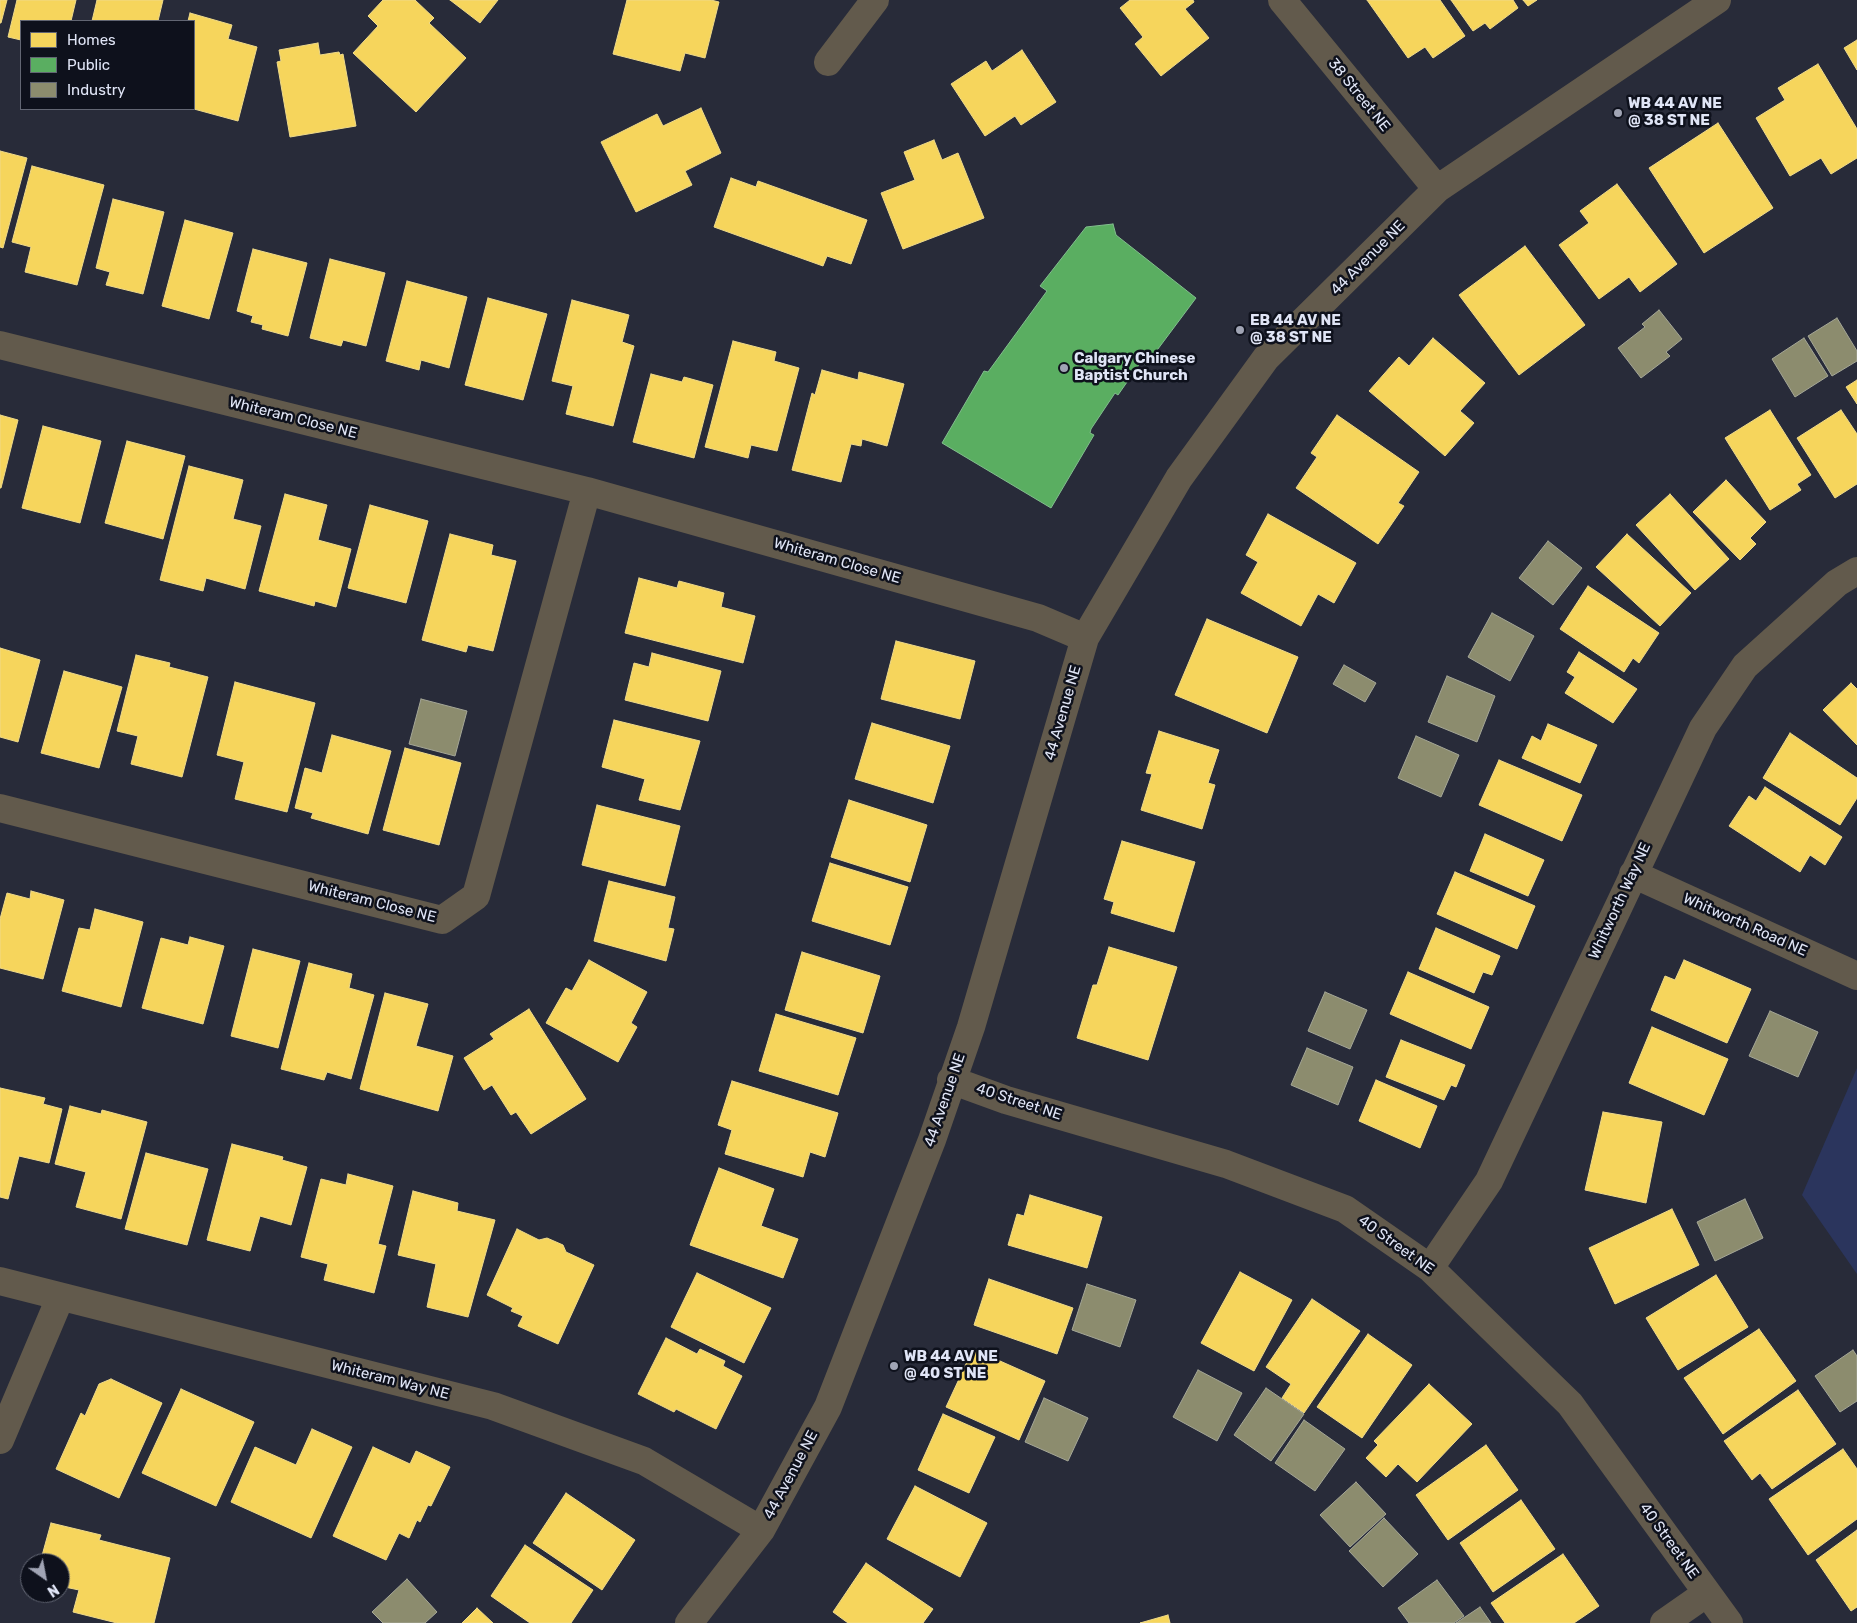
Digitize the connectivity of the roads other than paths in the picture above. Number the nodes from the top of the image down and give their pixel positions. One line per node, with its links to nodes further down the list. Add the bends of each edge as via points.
1 (875, 0): 4 (street)
2 (1282, 0): 5 (street, 38 Street NE)
3 (1717, 0): 5 (street, 44 Avenue NE)
4 (828, 62)
5 (1437, 189): 9 (street, 44 Avenue NE, via 1266,358 1179,478)
6 (0, 345): 7 (street, Whiteram Close NE)
7 (587, 491): 9 (street, Whiteram Close NE, via 1038,618); 10 (street, Whiteram Close NE, via 476,896 442,920)
8 (1857, 571): 11 (street, Whitworth Way NE, via 1837,583 1744,666 1703,728)
9 (1084, 638): 13 (street, 44 Avenue NE, via 971,1027)
10 (0, 808)
11 (1633, 874): 12 (street, Whitworth Road NE); 14 (street, Whitworth Way NE, via 1489,1181)
12 (1857, 976)
13 (951, 1080): 14 (street, 40 Street NE, via 1006,1100 1226,1164 1345,1209); 18 (street, 44 Avenue NE, via 932,1140 828,1407)
14 (1430, 1268): 19 (street, 40 Street NE, via 1570,1404)
15 (0, 1281): 16 (street, Whiteram Way NE)
16 (60, 1298): 17 (street); 18 (street, Whiteram Way NE, via 493,1406 644,1461)
17 (0, 1440)
18 (762, 1530): 20 (street, 44 Avenue NE)
19 (1707, 1593): 21 (street); 22 (street, 40 Street NE)
20 (689, 1623)
21 (1664, 1623)
22 (1729, 1623)

